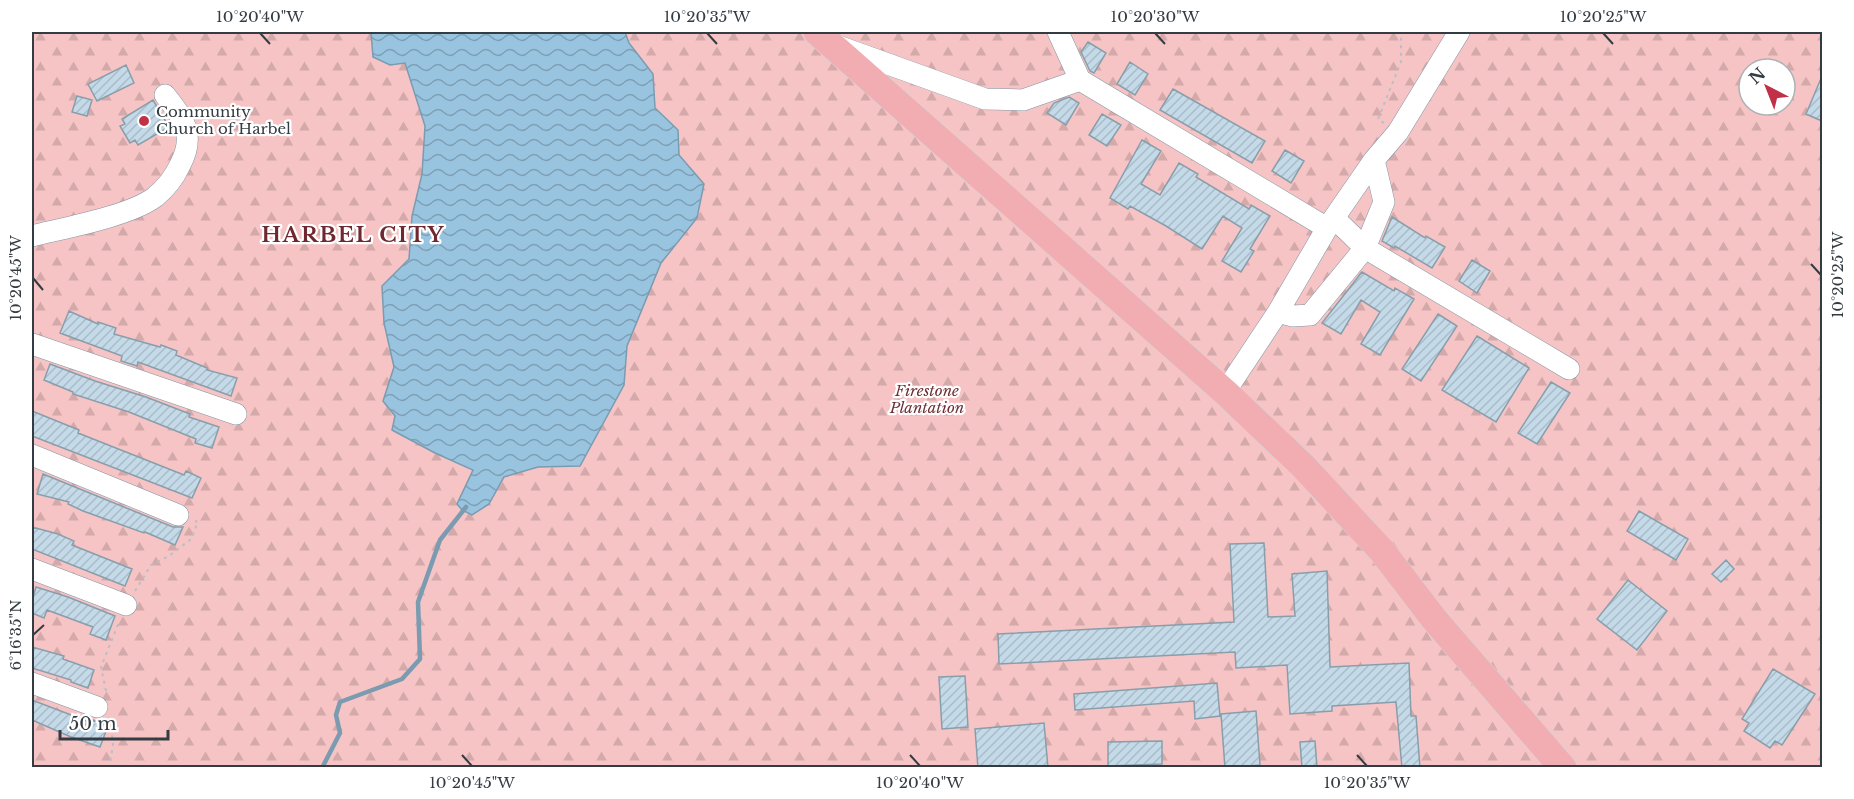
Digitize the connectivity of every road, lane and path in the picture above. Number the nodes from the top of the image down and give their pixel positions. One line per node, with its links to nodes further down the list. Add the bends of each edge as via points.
1 (1058, 32): 5 (street)
2 (1401, 32): 7 (path, via 1401,62 1378,119)
3 (1459, 32): 7 (street)
4 (823, 37): 5 (street, via 985,99 1023,100); 15 (main road)
5 (1080, 80): 9 (street)
6 (165, 95): 10 (street, via 181,115 188,136 187,152 174,179 153,198 121,213)
7 (1398, 132): 8 (street)
8 (1374, 160): 9 (street); 11 (street, via 1384,202)
9 (1330, 223): 11 (street); 12 (street)
10 (32, 236)
11 (1365, 248): 12 (street, via 1310,315); 14 (street)
12 (1278, 312): 15 (street)
13 (32, 344): 16 (street)
14 (1569, 369)
15 (1225, 392): 24 (main road, via 1303,466 1382,551 1434,619)
16 (236, 414)
17 (32, 455): 18 (street)
18 (178, 515): 20 (path, via 198,522 191,539 151,565)
19 (32, 569): 20 (street)
20 (126, 605): 22 (path, via 101,667)
21 (32, 683): 22 (street)
22 (105, 706): 23 (path, via 113,746)
23 (109, 768)
24 (1563, 768)

